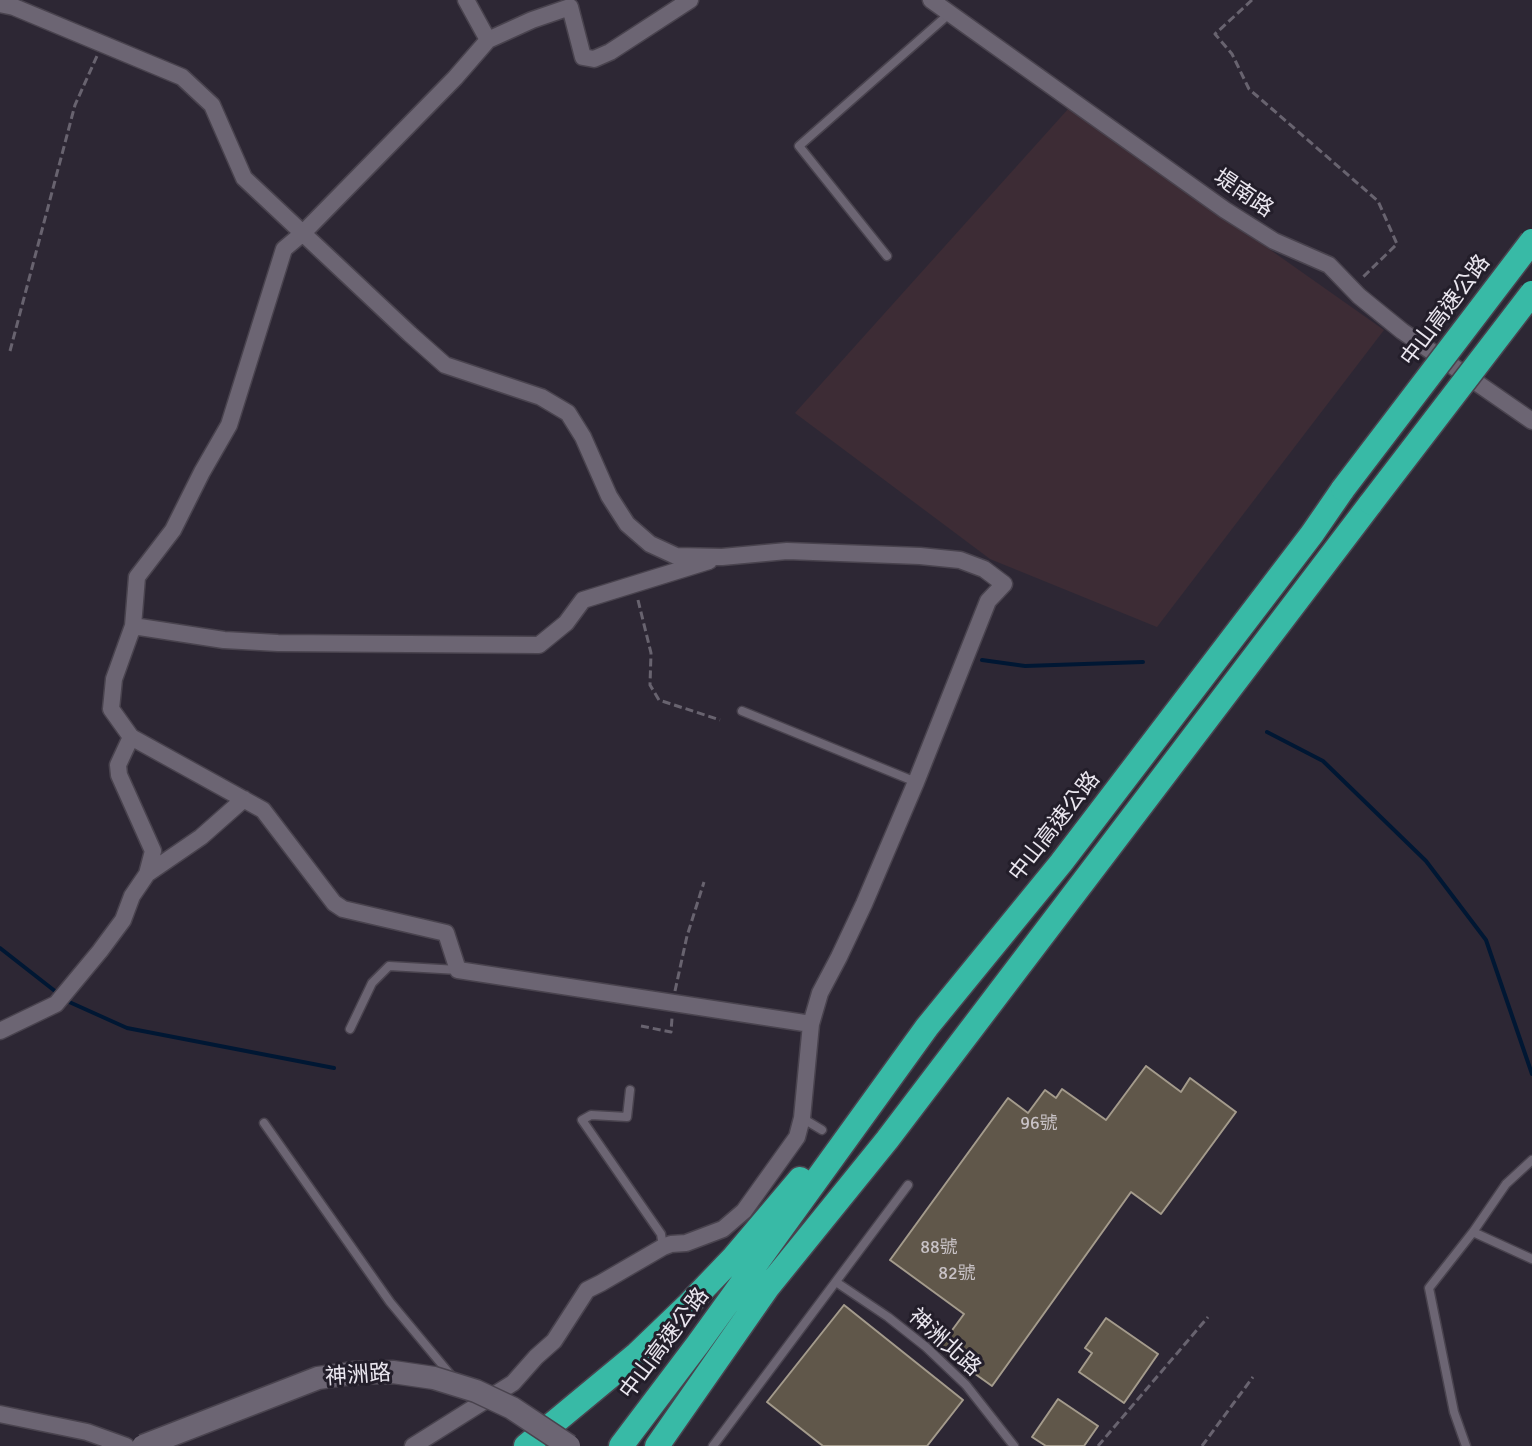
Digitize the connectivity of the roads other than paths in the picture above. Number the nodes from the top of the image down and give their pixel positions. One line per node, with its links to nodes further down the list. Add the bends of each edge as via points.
1 (466, 0): 6 (street)
2 (690, 0): 6 (street, via 594,59 583,57 570,7)
3 (931, 0): 5 (street, 堤南路)
4 (0, 4): 7 (street, via 182,77 212,105 244,178)
5 (949, 14): 9 (lane, via 799,146); 11 (street, 堤南路, via 1225,210 1274,241 1329,265 1402,331)
6 (488, 40): 7 (street)
7 (303, 233): 12 (street, via 445,365 541,397 568,413 609,496 627,524 650,544 676,556); 13 (street, via 284,249 229,425 173,530 137,577)
8 (1532, 241): 21 (highway, 中山高速公路, bridge, via 1061,863)
9 (887, 256)
10 (1532, 293): 34 (highway, bridge, via 887,1140)
11 (1532, 421)
12 (722, 557): 13 (street, via 583,600 539,645 278,643); 16 (street, via 787,551 920,556 960,560 1004,584 988,601)
13 (133, 626): 15 (street, via 114,679 111,709)
14 (742, 711): 16 (lane)
15 (131, 737): 17 (street); 18 (street, via 119,775 153,851)
16 (916, 782): 20 (street, via 820,993)
17 (244, 799): 18 (street); 19 (street, via 263,810 334,903 446,933)
18 (147, 874): 23 (street, via 123,920 56,1004)
19 (458, 970): 20 (street); 22 (lane, via 389,966 372,983)
20 (811, 1024): 25 (street)
21 (927, 1027): 35 (highway, via 734,1257); 46 (highway, 中山高速公路)
22 (350, 1029)
23 (0, 1031)
24 (630, 1090): 31 (lane, via 627,1117 591,1115 582,1120 661,1234)
25 (802, 1118): 27 (lane); 31 (street, via 797,1137 744,1211 723,1229)
26 (264, 1123): 36 (lane, via 390,1302)
27 (822, 1130)
28 (1532, 1160): 30 (lane, via 1506,1184)
29 (908, 1185): 33 (lane)
30 (1473, 1232): 32 (lane); 51 (lane, via 1429,1288)
31 (663, 1247): 36 (street, via 587,1290 554,1341 513,1383)
32 (1532, 1259)
33 (836, 1282): 49 (lane); 50 (lane, 神洲北路, via 926,1347 966,1385)
34 (768, 1287): 47 (highway); 48 (highway)
35 (579, 1404): 42 (highway); 43 (highway)
36 (476, 1405): 41 (street)
37 (0, 1414): 38 (street)
38 (126, 1446)
39 (143, 1446): 45 (street, 神洲路, bridge, via 318,1378 393,1372 476,1391)
40 (151, 1446): 44 (street, 神洲路, bridge, via 354,1385 431,1390 470,1401)
41 (413, 1446)
42 (514, 1446)
43 (526, 1446)
44 (548, 1446)
45 (569, 1446)
46 (621, 1446)
47 (657, 1446)
48 (675, 1446)
49 (713, 1446)
50 (1014, 1446)
51 (1466, 1446)

